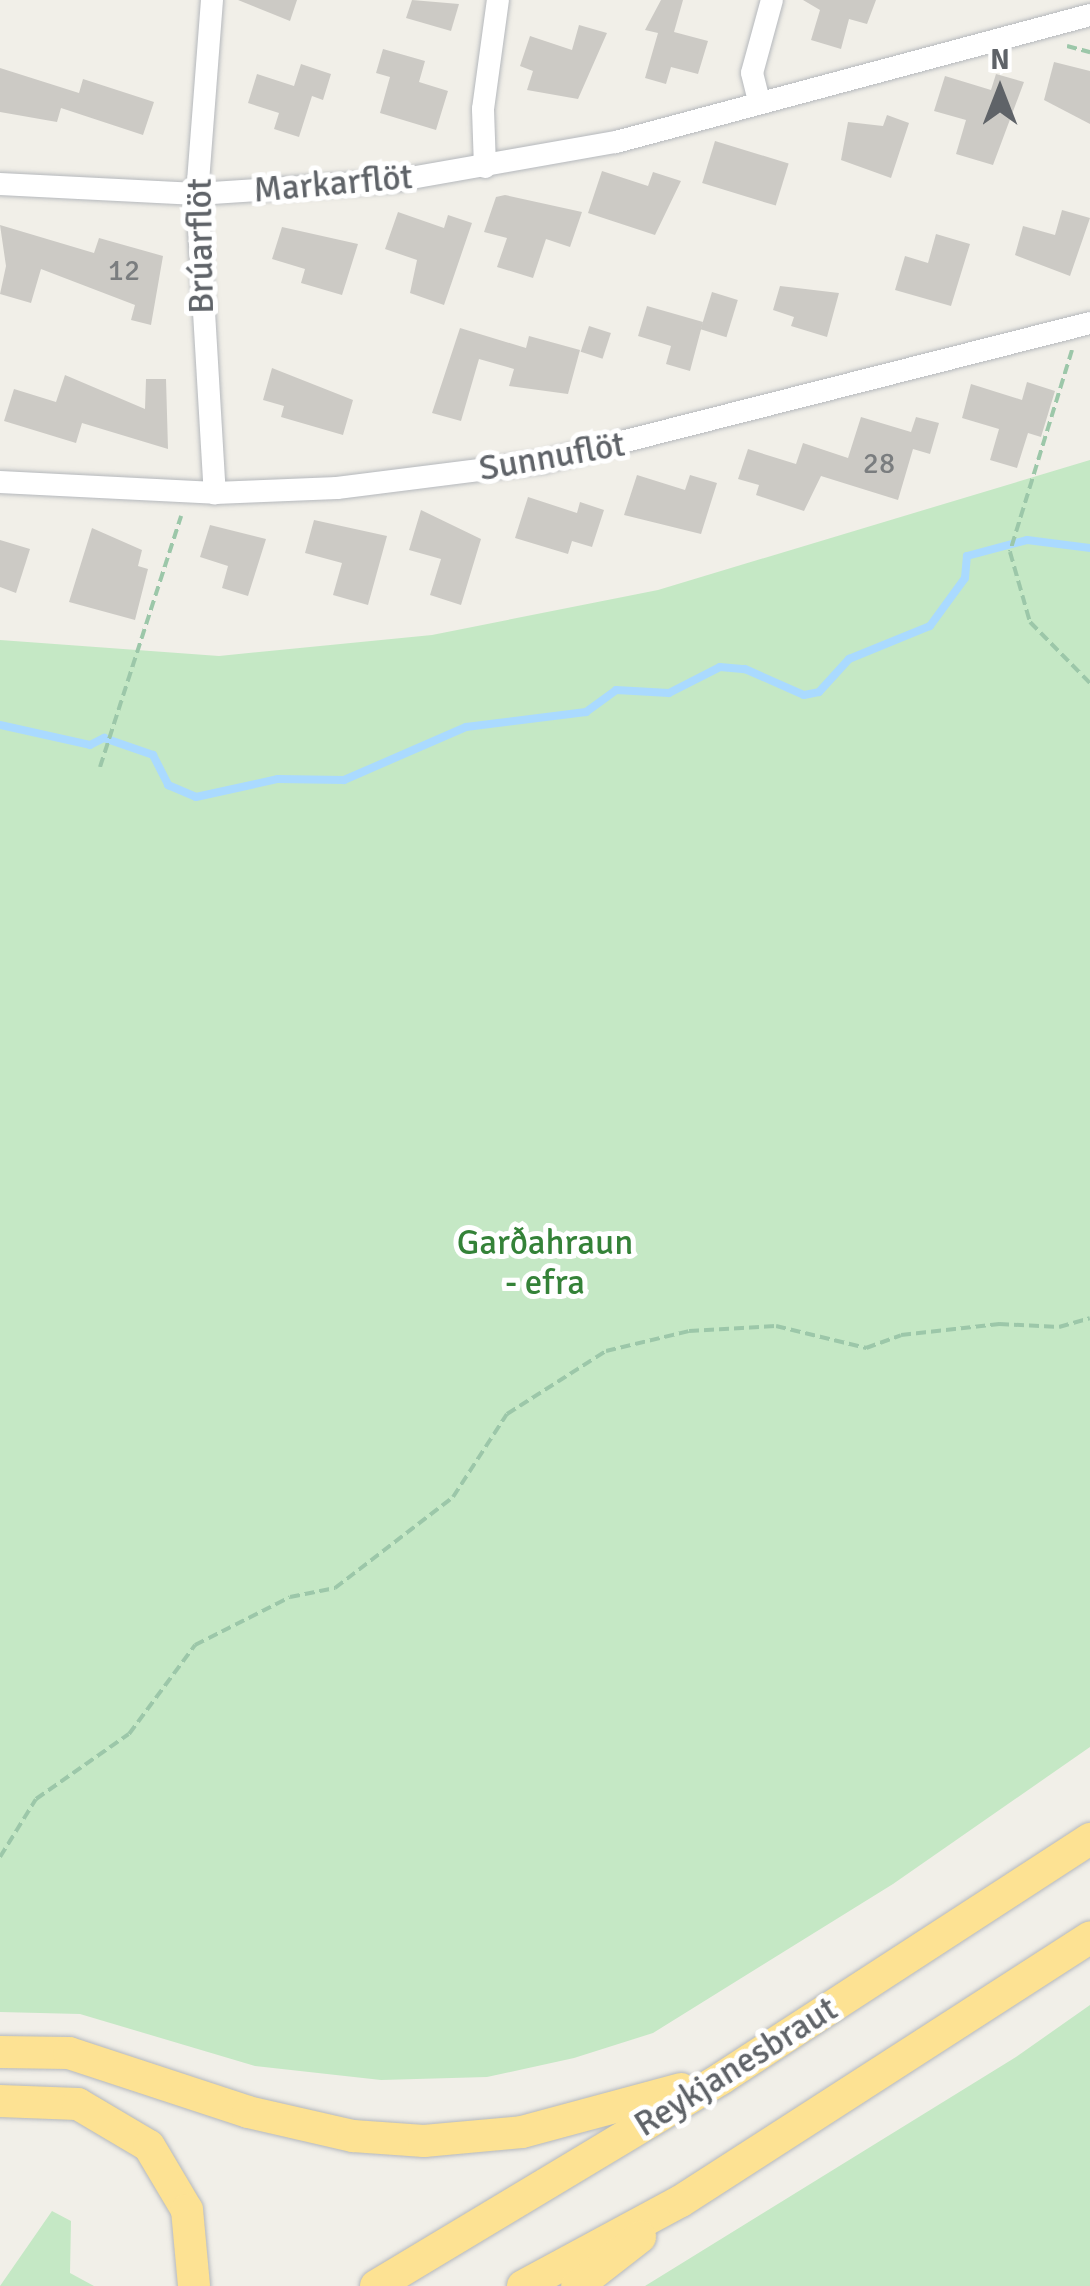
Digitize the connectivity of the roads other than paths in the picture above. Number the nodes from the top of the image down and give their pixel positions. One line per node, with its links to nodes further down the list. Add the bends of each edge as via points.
1 (212, 0): 8 (street, Brúarflöt)
2 (498, 0): 6 (street, via 482,109)
3 (772, 0): 5 (street, via 752,73)
4 (1090, 15): 5 (street, Markarflöt)
5 (760, 101): 6 (street, Markarflöt)
6 (485, 167): 8 (street, Markarflöt)
7 (0, 184): 8 (street, Markarflöt)
8 (198, 194): 11 (street, Brúarflöt)
9 (1085, 324): 11 (street, Sunnuflöt, via 543,462 337,488)
10 (0, 482): 11 (street, Sunnuflöt)
11 (214, 492)
12 (1090, 1839): 15 (highway, Reykjanesbraut)
13 (1090, 1937): 17 (highway)
14 (0, 2052): 15 (highway, via 69,2053 248,2112 353,2136 424,2141 522,2132)
15 (722, 2078): 19 (highway, Reykjanesbraut)
16 (0, 2101): 18 (highway, via 78,2104 150,2146 187,2210)
17 (681, 2201): 20 (highway); 21 (highway)
18 (194, 2286)
19 (376, 2286)
20 (524, 2286)
21 (577, 2286)

